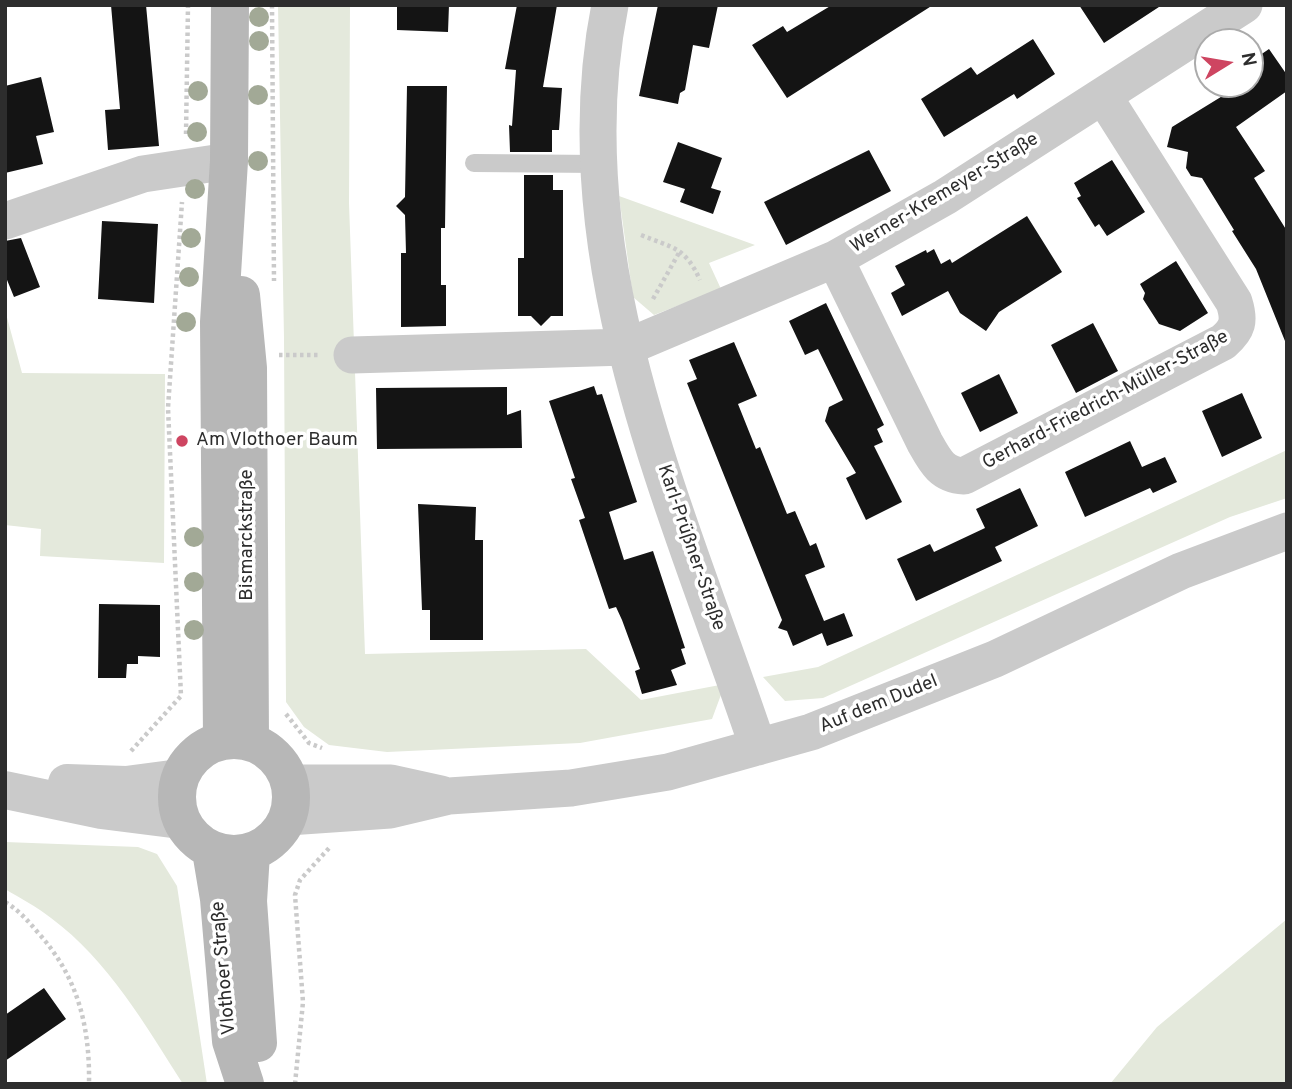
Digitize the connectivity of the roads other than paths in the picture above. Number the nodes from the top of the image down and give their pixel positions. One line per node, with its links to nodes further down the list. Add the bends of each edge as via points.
1 (230, 5): 5 (main road, Bismarckstraße)
2 (610, 5): 7 (street, Karl-Prüßner-Straße, via 600,53)
3 (1244, 5): 4 (street, Werner-Kremeyer-Straße)
4 (1104, 97): 9 (street, Werner-Kremeyer-Straße, via 945,197); 9 (street, Gerhard-Friedrich-Müller-Straße, via 1234,302 1239,317 1235,331 1223,342 964,476 952,476 938,465 925,443)
5 (229, 160): 8 (street, via 143,174); 13 (main road, Bismarckstraße, via 219,322)
6 (474, 163): 7 (lane)
7 (600, 164): 10 (street, Karl-Prüßner-Straße, via 615,299)
8 (5, 221)
9 (835, 259): 10 (street, Werner-Kremeyer-Straße)
10 (627, 347): 11 (street); 14 (street, Karl-Prüßner-Straße, via 675,515)
11 (352, 355)
12 (1287, 531): 14 (street, Auf dem Dudel, via 1181,571 995,659 836,723)
13 (236, 741): 15 (main road, via 204,748 188,761); 19 (main road, via 272,754 283,766)
14 (758, 747): 18 (street, Auf dem Dudel, via 668,772 583,786)
15 (179, 778): 16 (street, via 126,785); 20 (main road)
16 (5, 782)
17 (5, 790): 20 (street)
18 (449, 796): 19 (street, Auf dem Dudel, via 390,810); 19 (street, Auf dem Dudel, via 391,783 334,783)
19 (289, 800): 22 (main road, via 280,832)
20 (180, 820): 21 (main road, via 193,838)
21 (211, 851): 22 (main road); 23 (main road, Vlothoer Straße, via 231,1041)
22 (251, 853): 24 (main road, Vlothoer Straße, via 247,901)
23 (245, 1084)
24 (259, 1084)

